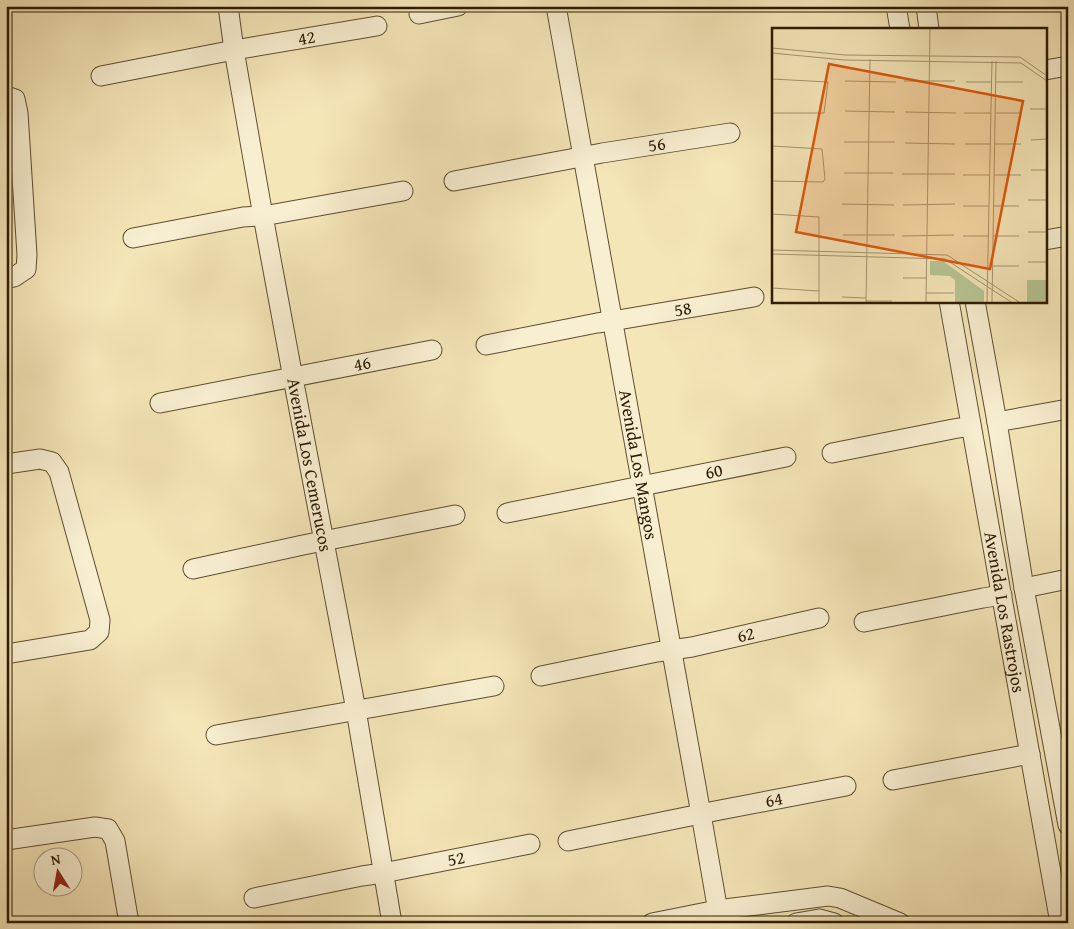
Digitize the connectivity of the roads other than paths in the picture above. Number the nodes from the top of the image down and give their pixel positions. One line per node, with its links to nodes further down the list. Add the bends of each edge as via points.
1 (228, 6): 10 (street, Avenida Los Cemerucos)
2 (458, 6): 6 (street)
3 (556, 6): 16 (street, Avenida Los Mangos)
4 (896, 6): 8 (street)
5 (926, 6): 9 (street)
6 (419, 14)
7 (377, 26): 10 (street, 42)
8 (900, 28)
9 (930, 28)
10 (234, 50): 13 (street, 42); 19 (street, Avenida Los Cemerucos)
11 (1068, 66): 12 (street)
12 (1046, 70)
13 (101, 76)
14 (6, 96): 23 (street, via 16,99 18,113 27,255 26,269)
15 (730, 132): 16 (street, 56)
16 (583, 157): 17 (street, 56); 27 (street, Avenida Los Mangos)
17 (454, 181)
18 (403, 191): 19 (street)
19 (263, 216): 21 (street); 30 (street, Avenida Los Cemerucos)
20 (1068, 236): 22 (street)
21 (133, 238)
22 (1046, 240)
23 (10, 278)
24 (754, 297): 27 (street, 58)
25 (949, 302): 34 (street, Avenida Los Rastrojos)
26 (976, 302): 33 (street, Avenida Los Rastrojos)
27 (612, 321): 28 (street, 58); 38 (street, Avenida Los Mangos)
28 (486, 345)
29 (432, 350): 30 (street, 46)
30 (292, 378): 31 (street, 46); 41 (street, Avenida Los Cemerucos)
31 (160, 402)
32 (1068, 409): 33 (street)
33 (997, 422): 44 (street, Avenida Los Rastrojos)
34 (971, 426): 35 (street); 45 (street, Avenida Los Rastrojos)
35 (832, 454)
36 (786, 457): 38 (street, 60)
37 (6, 464): 49 (street, via 40,459 52,462 59,472 100,620 99,632 90,640)
38 (642, 485): 39 (street, 60); 48 (street, Avenida Los Mangos)
39 (506, 513)
40 (455, 515): 41 (street)
41 (325, 541): 42 (street); 52 (street, Avenida Los Cemerucos)
42 (193, 569)
43 (1068, 579): 44 (street)
44 (1024, 588): 54 (street, Avenida Los Rastrojos)
45 (1002, 595): 47 (street); 55 (street, Avenida Los Rastrojos)
46 (819, 618): 48 (street, 62)
47 (864, 622)
48 (672, 650): 50 (street, 62); 58 (street, Avenida Los Mangos)
49 (6, 654)
50 (541, 676)
51 (494, 686): 52 (street)
52 (356, 710): 53 (street); 63 (street, Avenida Los Cemerucos)
53 (216, 735)
54 (1061, 747): 59 (street, Avenida Los Rastrojos)
55 (1030, 754): 56 (street); 72 (street, Avenida Los Rastrojos)
56 (893, 780)
57 (846, 786): 58 (street, 64)
58 (702, 814): 61 (street, 64); 65 (street, Avenida Los Mangos)
59 (1068, 825)
60 (6, 840): 66 (street, via 94,827 108,829 114,841)
61 (568, 841)
62 (530, 844): 63 (street, 52)
63 (383, 873): 64 (street, 52); 67 (street, Avenida Los Cemerucos)
64 (254, 898)
65 (718, 916): 68 (street); 71 (street, via 828,896)
66 (129, 923)
67 (392, 923)
68 (652, 923)
69 (796, 923): 70 (street, via 819,920)
70 (834, 923)
71 (900, 923)
72 (1060, 923)

